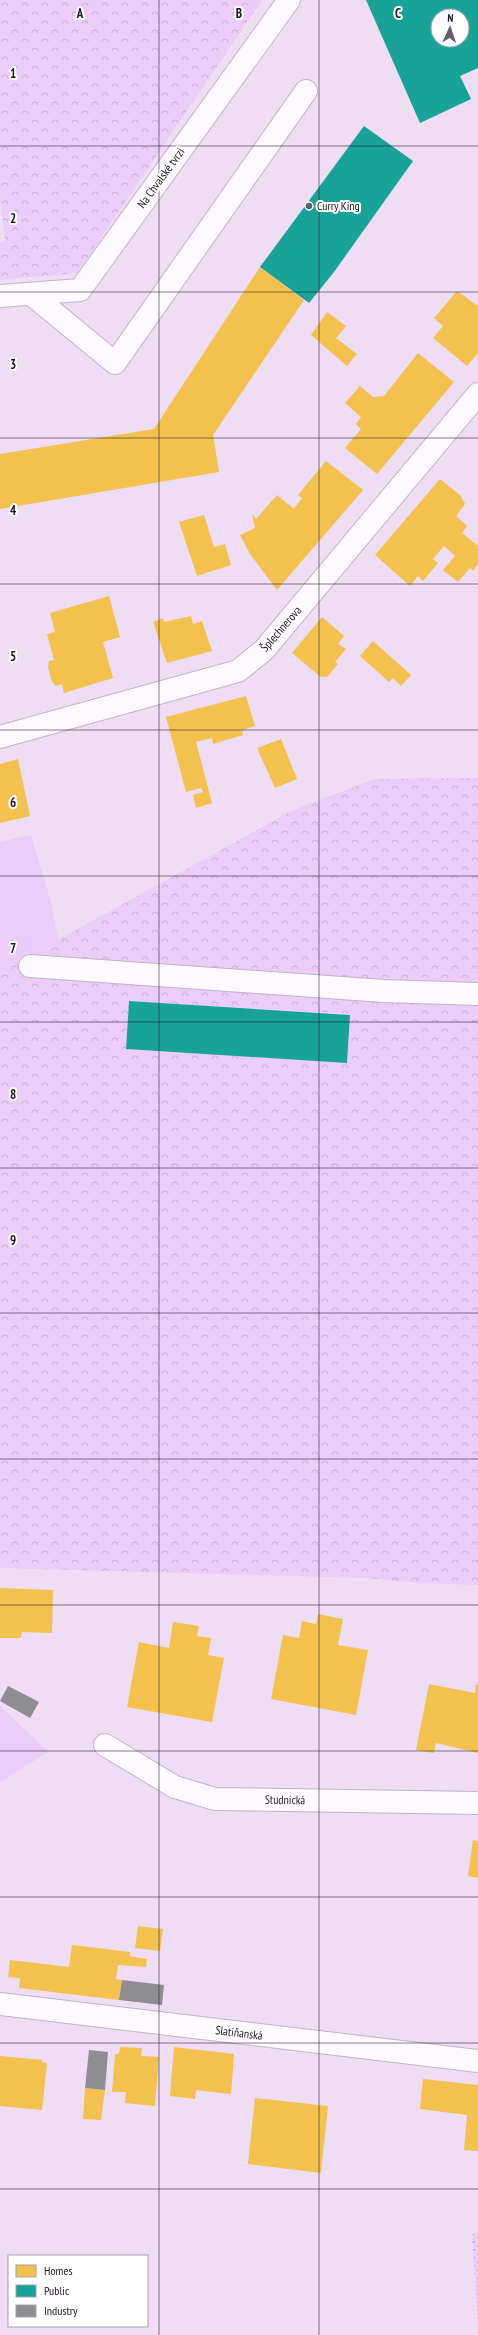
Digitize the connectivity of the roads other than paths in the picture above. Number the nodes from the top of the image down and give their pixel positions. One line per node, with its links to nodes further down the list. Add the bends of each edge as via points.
1 (289, 0): 3 (street, Na Chvalské tvrzi, via 80,290)
2 (306, 91): 3 (street, via 115,363)
3 (30, 294): 4 (street, Na Chvalské tvrzi)
4 (0, 296)
5 (478, 394): 6 (street, Šplechnerova, via 264,650 238,671)
6 (0, 737)
7 (30, 966): 8 (street, via 384,991)
8 (478, 994)
9 (105, 1745): 10 (street, Studnická, via 175,1788 215,1799)
10 (478, 1803)
11 (0, 2004): 12 (street, Slatiňanská)
12 (478, 2061)

